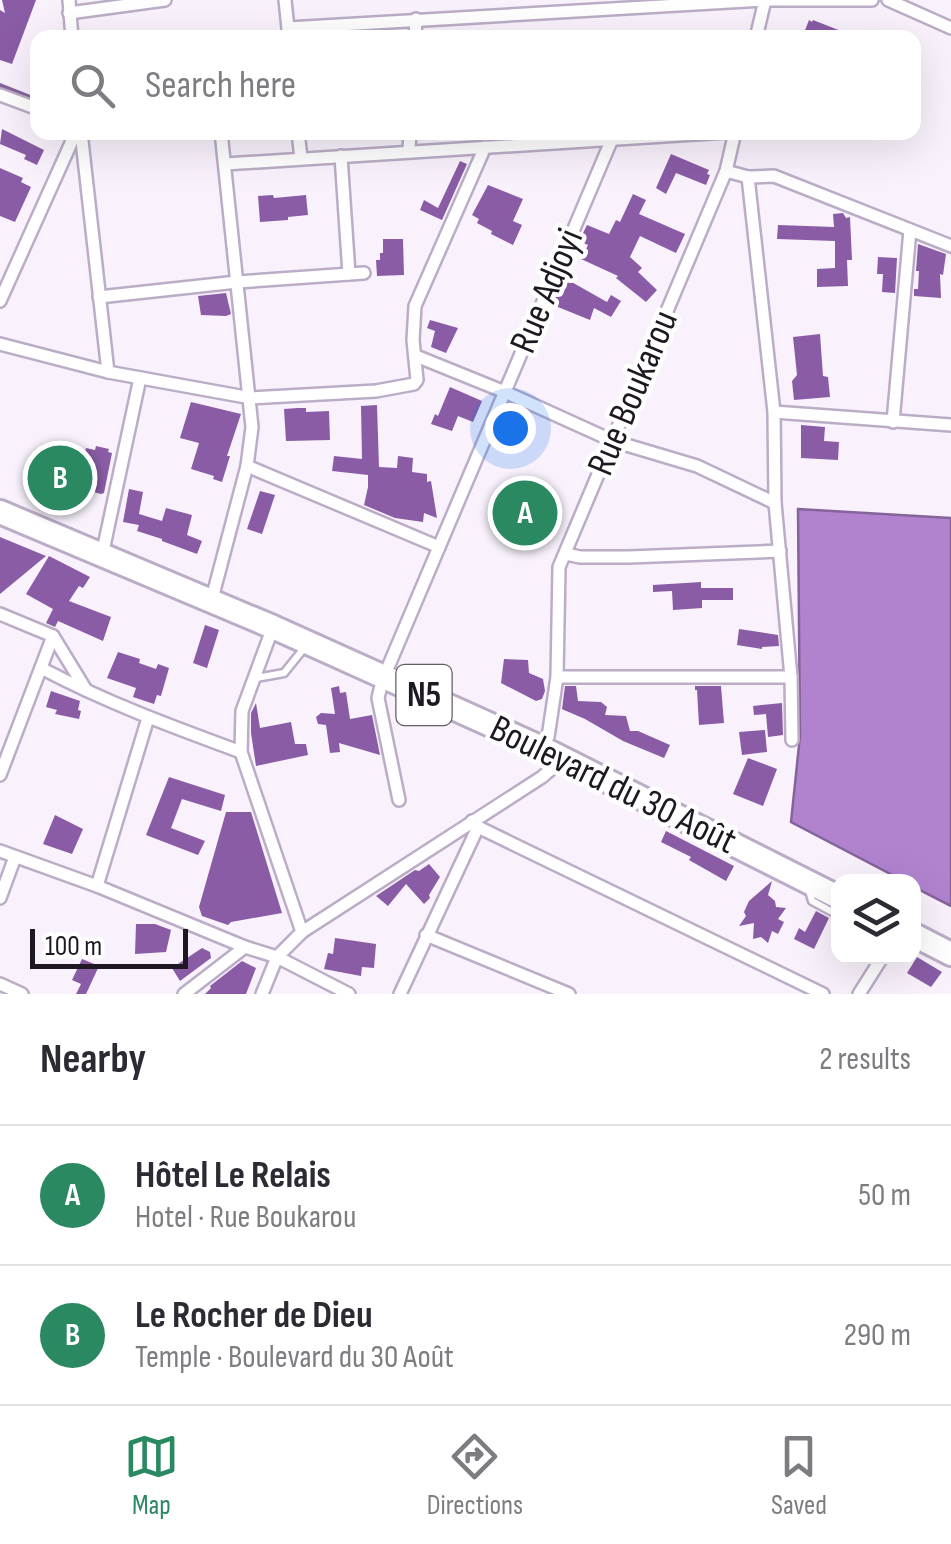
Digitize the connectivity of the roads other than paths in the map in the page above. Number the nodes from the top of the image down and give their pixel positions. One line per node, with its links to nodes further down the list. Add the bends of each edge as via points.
1 (165, 0): 7 (street)
2 (285, 0): 10 (street)
3 (765, 0): 4 (street); 6 (street); 13 (street)
4 (872, 0)
5 (888, 0): 9 (street)
6 (651, 3): 8 (street)
7 (69, 6)
8 (416, 20): 11 (street); 12 (street)
9 (951, 28)
10 (289, 30)
11 (318, 30)
12 (415, 30)
13 (758, 30)
14 (0, 95): 15 (street)
15 (30, 105)
16 (75, 140): 37 (street)
17 (80, 140): 36 (street)
18 (222, 140): 28 (street)
19 (299, 140): 27 (street)
20 (410, 140): 25 (street)
21 (596, 140): 24 (street)
22 (612, 140): 42 (street, Rue Adjoyi)
23 (734, 140): 29 (street, Rue Boukarou)
24 (485, 147): 25 (street); 39 (street, via 415,306)
25 (409, 152): 26 (street)
26 (341, 156): 27 (street); 34 (street)
27 (301, 158): 28 (street)
28 (225, 164): 35 (street)
29 (726, 171): 30 (street); 47 (street, Rue Boukarou)
30 (748, 177): 31 (street, via 774,176); 44 (street)
31 (910, 230): 32 (street); 45 (street)
32 (951, 246)
33 (364, 273): 34 (street)
34 (349, 274): 35 (street)
35 (237, 282): 36 (street); 43 (street)
36 (100, 296): 40 (street)
37 (0, 301)
38 (0, 344): 40 (street)
39 (416, 356): 42 (street); 43 (street, via 414,384)
40 (108, 372): 41 (street)
41 (140, 378): 43 (street); 52 (street)
42 (504, 392): 47 (street); 53 (street, Rue Adjoyi)
43 (251, 398): 48 (street)
44 (774, 412): 45 (street); 50 (street)
45 (893, 422): 46 (street)
46 (951, 425)
47 (614, 440): 50 (street, via 697,466); 55 (street, Rue Boukarou)
48 (247, 466): 53 (street); 56 (street)
49 (0, 502): 52 (highway, Boulevard du 30 Août / N5)
50 (775, 502): 54 (street)
51 (0, 512): 58 (highway, Boulevard du 30 Août / N5)
52 (104, 546): 56 (highway, Boulevard du 30 Août / N5)
53 (439, 547): 62 (street, Rue Adjoyi)
54 (780, 551): 55 (street); 64 (street)
55 (566, 554): 63 (street, Rue Boukarou, via 559,567)
56 (214, 592): 58 (highway, Boulevard du 30 Août / N5)
57 (0, 614): 59 (street)
58 (275, 622): 60 (highway, Boulevard du 30 Août / N5); 62 (highway, Boulevard du 30 Août / N5); 65 (street)
59 (53, 636): 61 (street); 66 (street)
60 (308, 644): 62 (highway, Boulevard du 30 Août / N5); 65 (lane, via 284,674)
61 (41, 668): 66 (street); 71 (street)
62 (386, 671): 69 (highway, Boulevard du 30 Août / N5); 72 (street, via 378,698)
63 (558, 677): 64 (street); 69 (street, Rue Boukarou)
64 (791, 677): 68 (street)
65 (254, 678): 70 (street, via 240,721)
66 (87, 693): 67 (street)
67 (148, 718): 70 (street); 78 (street)
68 (792, 740)
69 (556, 748): 73 (street, via 542,777); 76 (highway, Boulevard du 30 Août / N5)
70 (241, 752): 83 (street)
71 (0, 775)
72 (399, 800)
73 (475, 824): 83 (street); 84 (street); 98 (street)
74 (0, 851): 75 (street)
75 (15, 858): 78 (street); 80 (street)
76 (809, 876): 77 (highway, Boulevard du 30 Août / N5); 79 (highway, Boulevard du 30 Août / N5); 81 (lane, via 812,901)
77 (831, 882)
78 (97, 886): 87 (street)
79 (831, 892)
80 (0, 898)
81 (831, 912)
82 (921, 925): 86 (highway)
83 (302, 932): 89 (street)
84 (426, 935): 96 (street); 97 (street)
85 (921, 939): 88 (highway)
86 (951, 940)
87 (245, 947): 89 (street); 93 (street)
88 (951, 954)
89 (277, 958): 94 (street); 95 (street)
90 (878, 964): 99 (street)
91 (0, 984): 92 (street)
92 (22, 994)
93 (184, 994)
94 (262, 994)
95 (349, 994)
96 (400, 994)
97 (569, 994)
98 (823, 994)
99 (859, 994)

